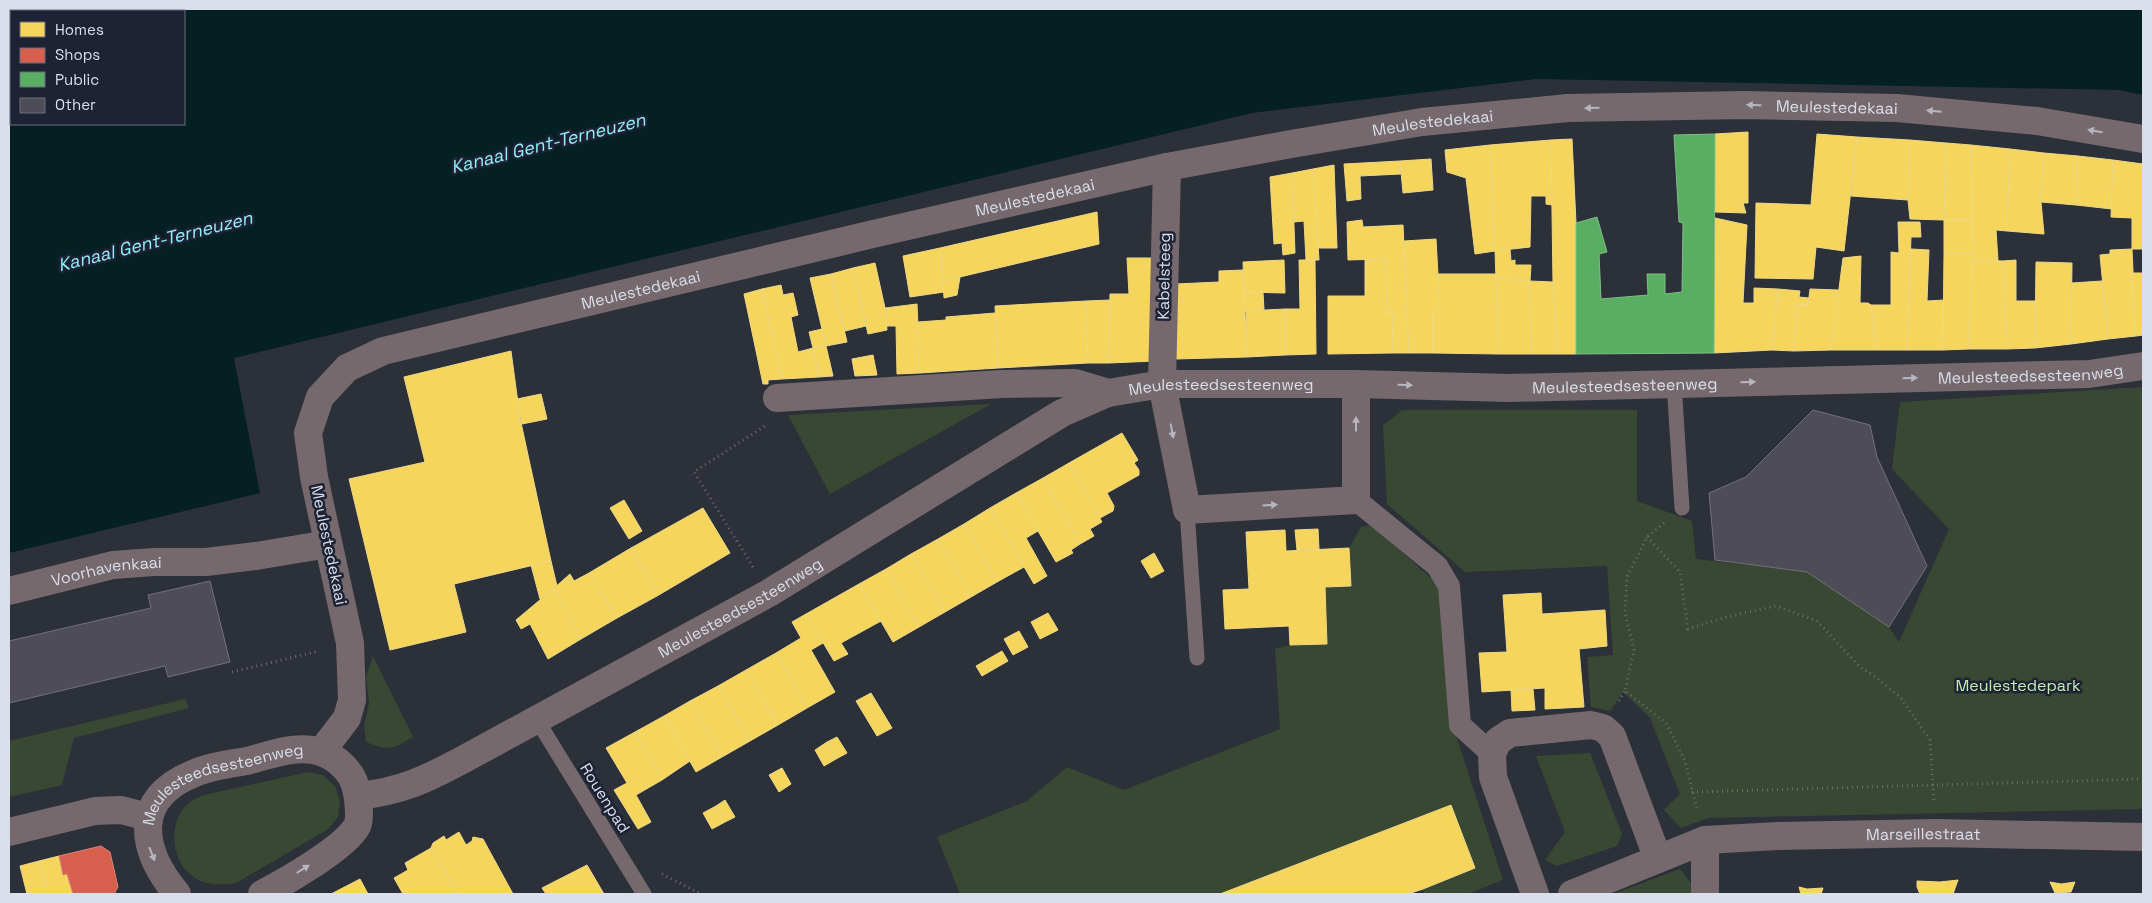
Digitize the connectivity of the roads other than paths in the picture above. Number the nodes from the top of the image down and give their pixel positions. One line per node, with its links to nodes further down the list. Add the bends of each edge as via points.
1 (2143, 139): 2 (street, Meulestedekaai, one-way to 2, via 2037,121 1897,108 1745,105 1568,108 1422,122)
2 (1167, 167): 4 (street, Kabelsteeg); 12 (street, Meulestedekaai, via 383,351 348,368 320,398 308,433)
3 (2143, 366): 6 (street, Meulesteedsesteenweg, one-way to 3, via 2090,374)
4 (1162, 384): 5 (street, Meulesteedsesteenweg); 7 (street, Meulesteedsesteenweg); 11 (street, Kabelsteeg, one-way to 11)
5 (1356, 384): 6 (street, Meulesteedsesteenweg, one-way to 6, via 1509,388); 9 (street, one-way to 5)
6 (1674, 384): 10 (lane)
7 (1108, 393): 8 (street, Meulesteedsesteenweg, via 1075,383); 15 (street, Meulesteedsesteenweg, via 1062,413 769,594)
8 (777, 398)
9 (1356, 500): 11 (street, one-way to 9); 17 (street, via 1437,566 1449,586 1460,725)
10 (1682, 508)
11 (1187, 510): 14 (lane)
12 (317, 546): 13 (street, Voorhavenkaai, via 206,562 113,565); 16 (street, Meulestedekaai, via 350,643 352,700 347,718)
13 (9, 590)
14 (1197, 658)
15 (537, 720): 18 (street, Meulesteedsesteenweg, via 424,780 386,793); 26 (lane, Rouenpad)
16 (321, 752): 18 (street, Meulesteedsesteenweg, via 336,760 353,777); 19 (street, Meulesteedsesteenweg, via 296,749 196,772 175,782 159,798)
17 (1492, 754): 23 (street, via 1498,741 1510,733 1591,726 1603,728 1612,736); 27 (street, via 1493,776)
18 (358, 796): 25 (street, Meulesteedsesteenweg, one-way to 18, via 341,846 358,825)
19 (148, 817): 20 (street, via 121,810 95,811); 24 (street, Meulesteedsesteenweg, one-way to 24, via 148,843 161,875)
20 (9, 832)
21 (2143, 837): 22 (street, Marseillestraat, via 1935,833)
22 (1705, 840): 23 (street, Marseillestraat); 29 (street)
23 (1658, 859): 28 (street, Marseillestraat)
24 (177, 894)
25 (262, 894)
26 (644, 894)
27 (1535, 894)
28 (1572, 894)
29 (1706, 894)

